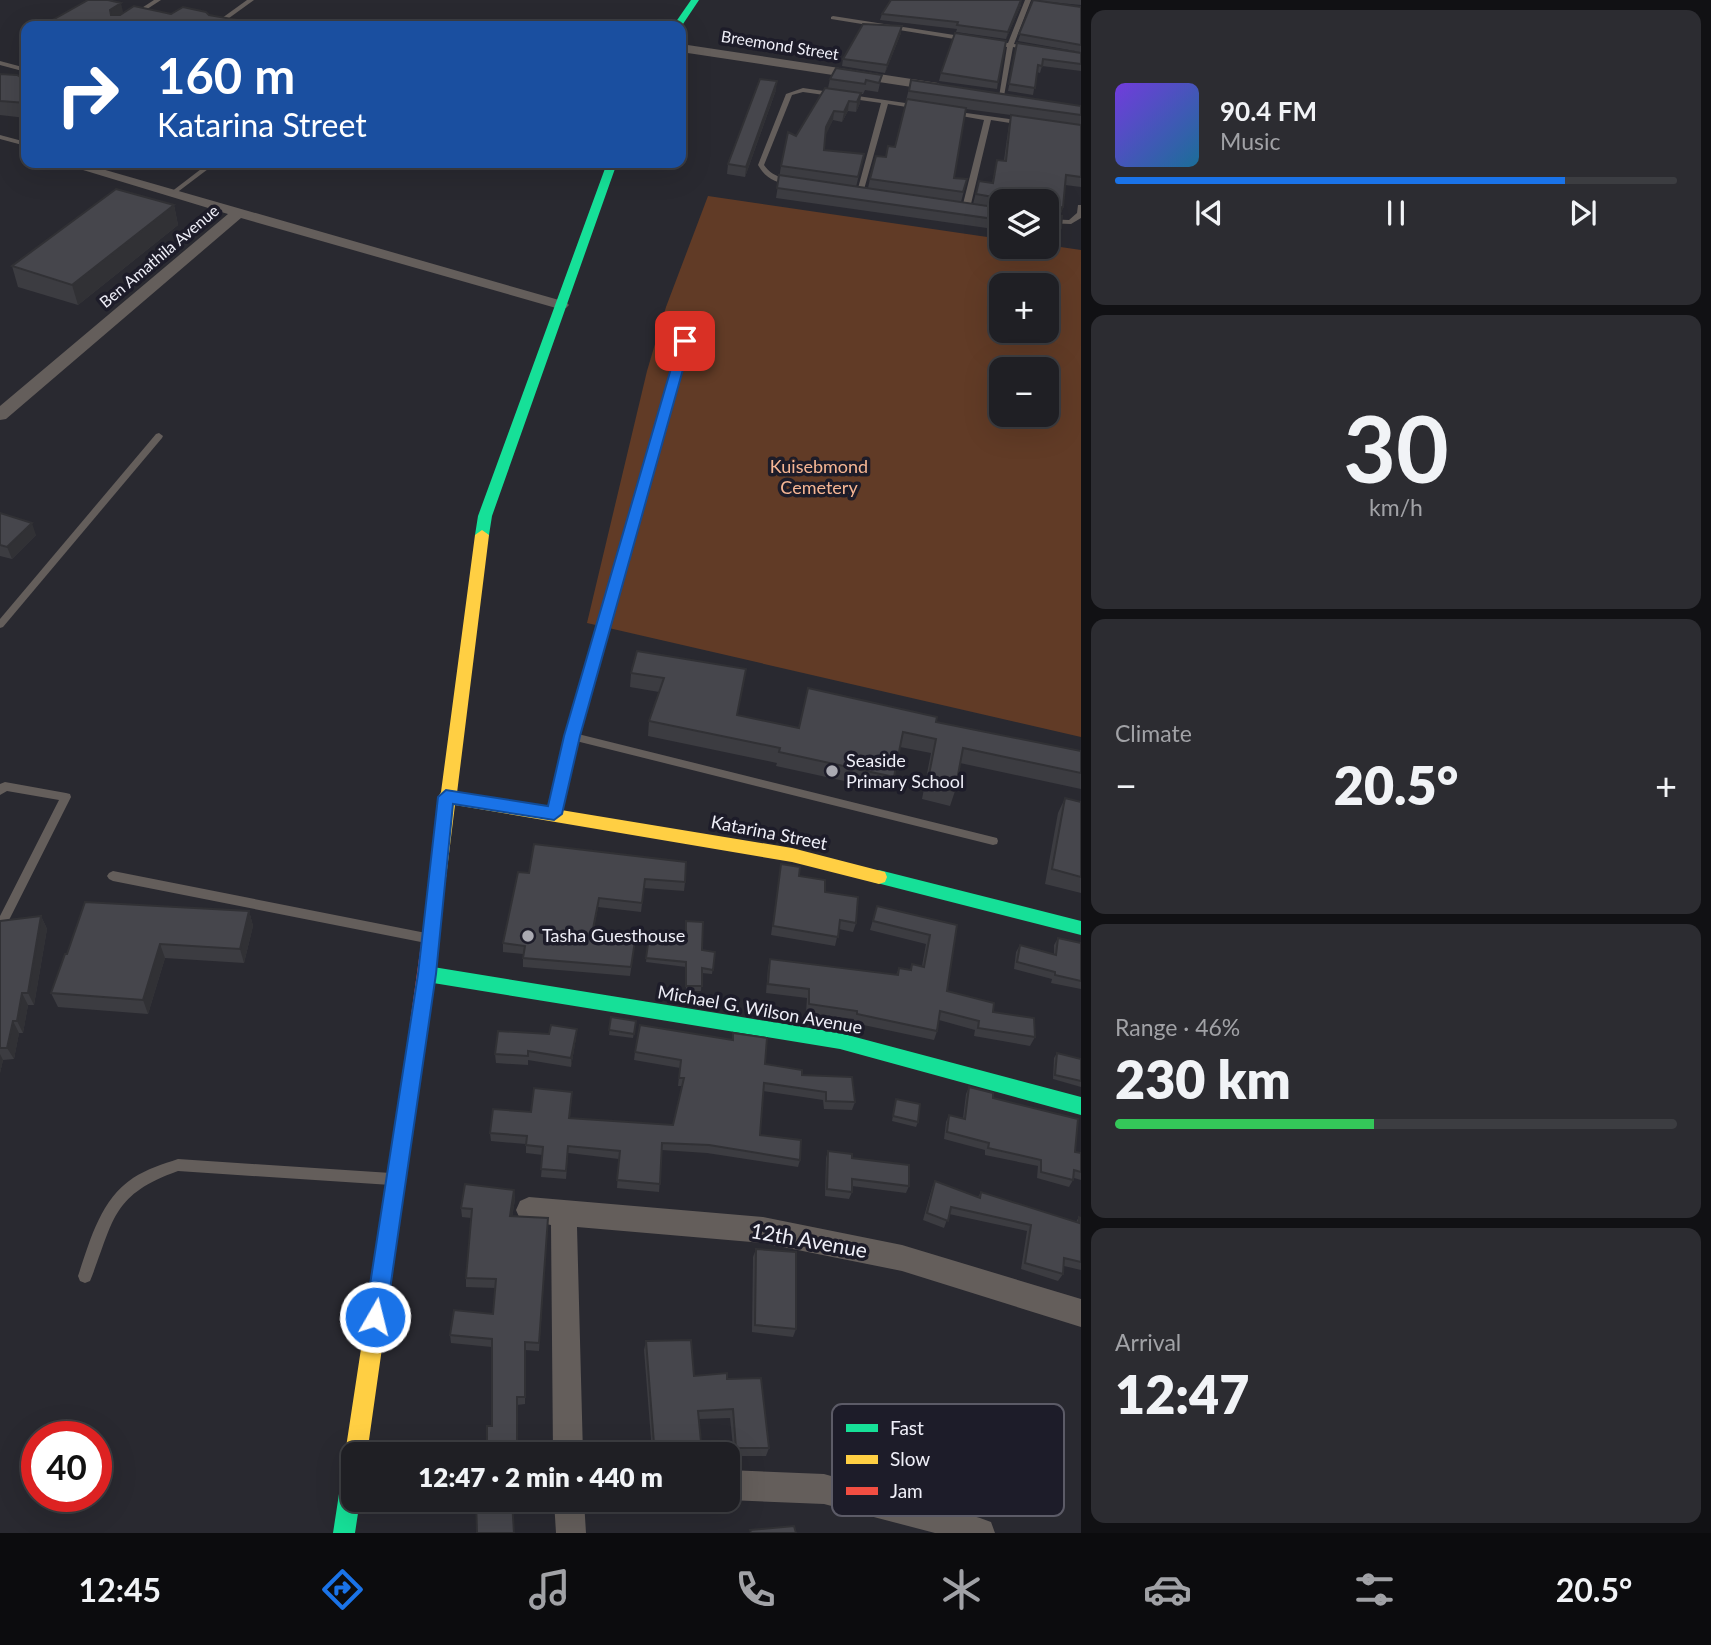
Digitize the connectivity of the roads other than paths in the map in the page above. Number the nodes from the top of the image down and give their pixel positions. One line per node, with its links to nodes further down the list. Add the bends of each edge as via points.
1 (158, 0): 7 (lane)
2 (251, 0): 8 (lane)
3 (695, 0): 9 (street)
4 (1025, 0): 5 (lane); 12 (lane)
5 (1041, 3)
6 (833, 18): 10 (lane)
7 (125, 21)
8 (221, 21)
9 (680, 21)
10 (969, 39)
11 (983, 41): 12 (lane)
12 (1010, 46): 14 (lane); 18 (lane)
13 (686, 49): 17 (street, Breemond Street)
14 (1034, 49)
15 (0, 63): 16 (lane)
16 (21, 69)
17 (948, 88)
18 (1001, 96)
19 (885, 102): 20 (lane); 29 (lane, via 803,90 789,94 761,165 765,174 777,181); 31 (lane)
20 (923, 108)
21 (936, 110): 22 (lane)
22 (988, 118): 23 (lane); 36 (lane)
23 (1028, 123)
24 (0, 138): 25 (lane)
25 (21, 143)
26 (84, 168): 32 (street, Ben Amathila Avenue)
27 (206, 168): 32 (lane)
28 (610, 168): 40 (street)
29 (801, 184)
30 (849, 191): 31 (lane)
31 (861, 192): 33 (lane)
32 (173, 193): 38 (street, Ben Amathila Avenue)
33 (874, 194)
34 (953, 206): 36 (lane)
35 (1081, 206): 39 (lane, via 1081,214 1071,222)
36 (966, 208): 37 (lane)
37 (978, 210)
38 (237, 213): 40 (street); 42 (street, Ben Amathila Avenue)
39 (1059, 221)
40 (561, 305): 47 (street, via 485,516)
41 (685, 341): 45 (lane)
42 (0, 415)
43 (159, 436): 44 (lane)
44 (0, 625)
45 (572, 736): 48 (lane); 49 (lane)
46 (0, 791): 51 (lane, via 5,786 66,797)
47 (446, 797): 48 (street, Katarina Street); 53 (street)
48 (554, 814): 52 (street, Katarina Street, via 792,855)
49 (993, 841)
50 (113, 876): 53 (lane)
51 (0, 927)
52 (1081, 928)
53 (431, 939): 54 (street)
54 (427, 974): 55 (street, Michael G. Wilson Avenue, via 840,1041); 56 (street)
55 (1081, 1105)
56 (395, 1180): 59 (lane, via 178,1165 156,1171 119,1196); 61 (street)
57 (529, 1210): 58 (street, 12th Avenue)
58 (564, 1214): 60 (street, 12th Avenue, via 764,1230 902,1258); 62 (street)
59 (85, 1276)
60 (1081, 1313)
61 (358, 1442)
62 (568, 1442)
63 (740, 1486): 64 (street)
64 (832, 1491)
65 (347, 1512): 68 (street)
66 (570, 1512): 69 (street)
67 (928, 1516): 70 (street)
68 (344, 1533)
69 (571, 1533)
70 (980, 1533)

